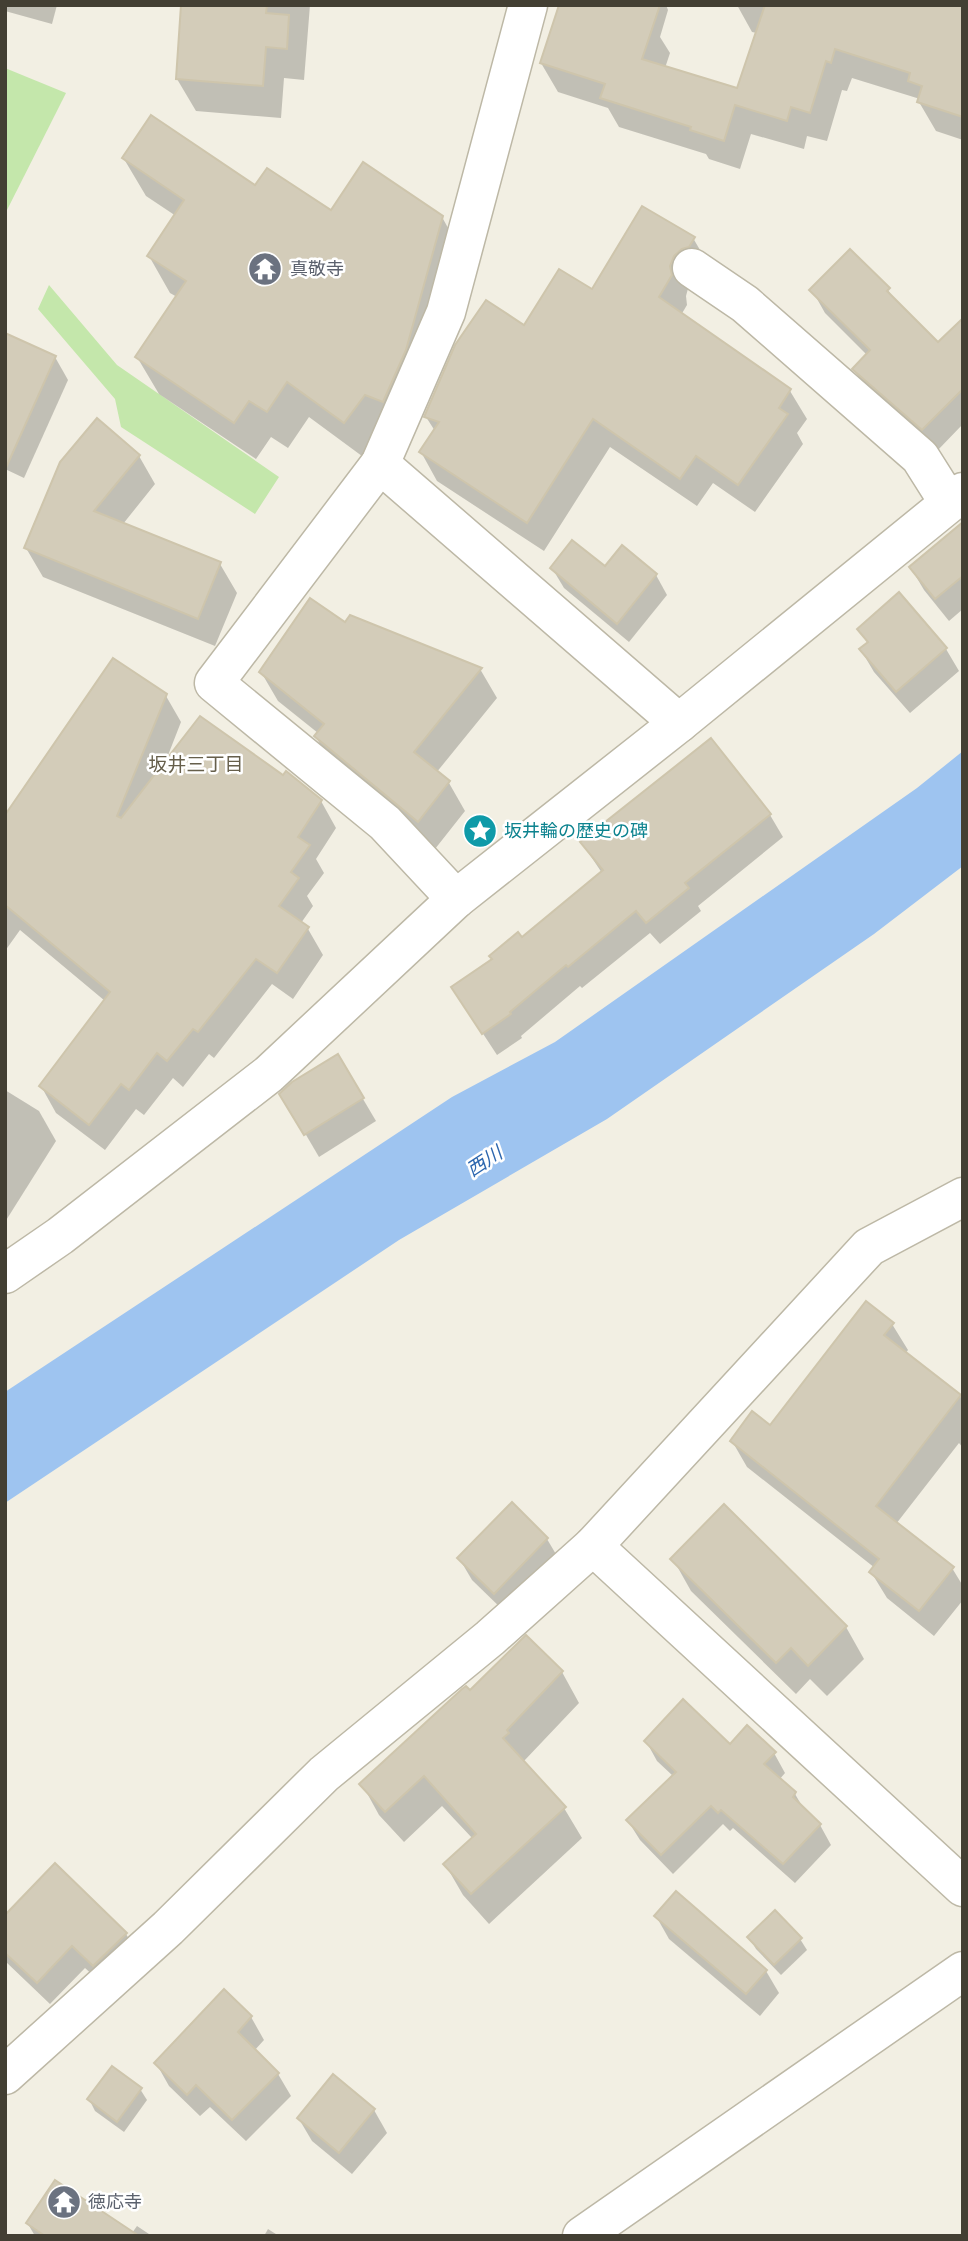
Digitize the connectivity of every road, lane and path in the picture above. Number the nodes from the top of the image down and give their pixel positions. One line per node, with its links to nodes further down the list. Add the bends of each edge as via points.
1 (528, 5): 3 (street, via 446,312)
2 (692, 268): 4 (street, via 745,304 919,457)
3 (380, 464): 5 (street); 6 (street, via 214,683 385,823)
4 (956, 497): 5 (street)
5 (679, 723): 6 (street)
6 (456, 899): 8 (street, via 269,1074)
7 (963, 1197): 9 (street, via 869,1247)
8 (5, 1274)
9 (593, 1546): 10 (street); 12 (street, via 324,1774 168,1928)
10 (963, 1887)
11 (963, 1970): 13 (street)
12 (5, 2075)
13 (582, 2236)

